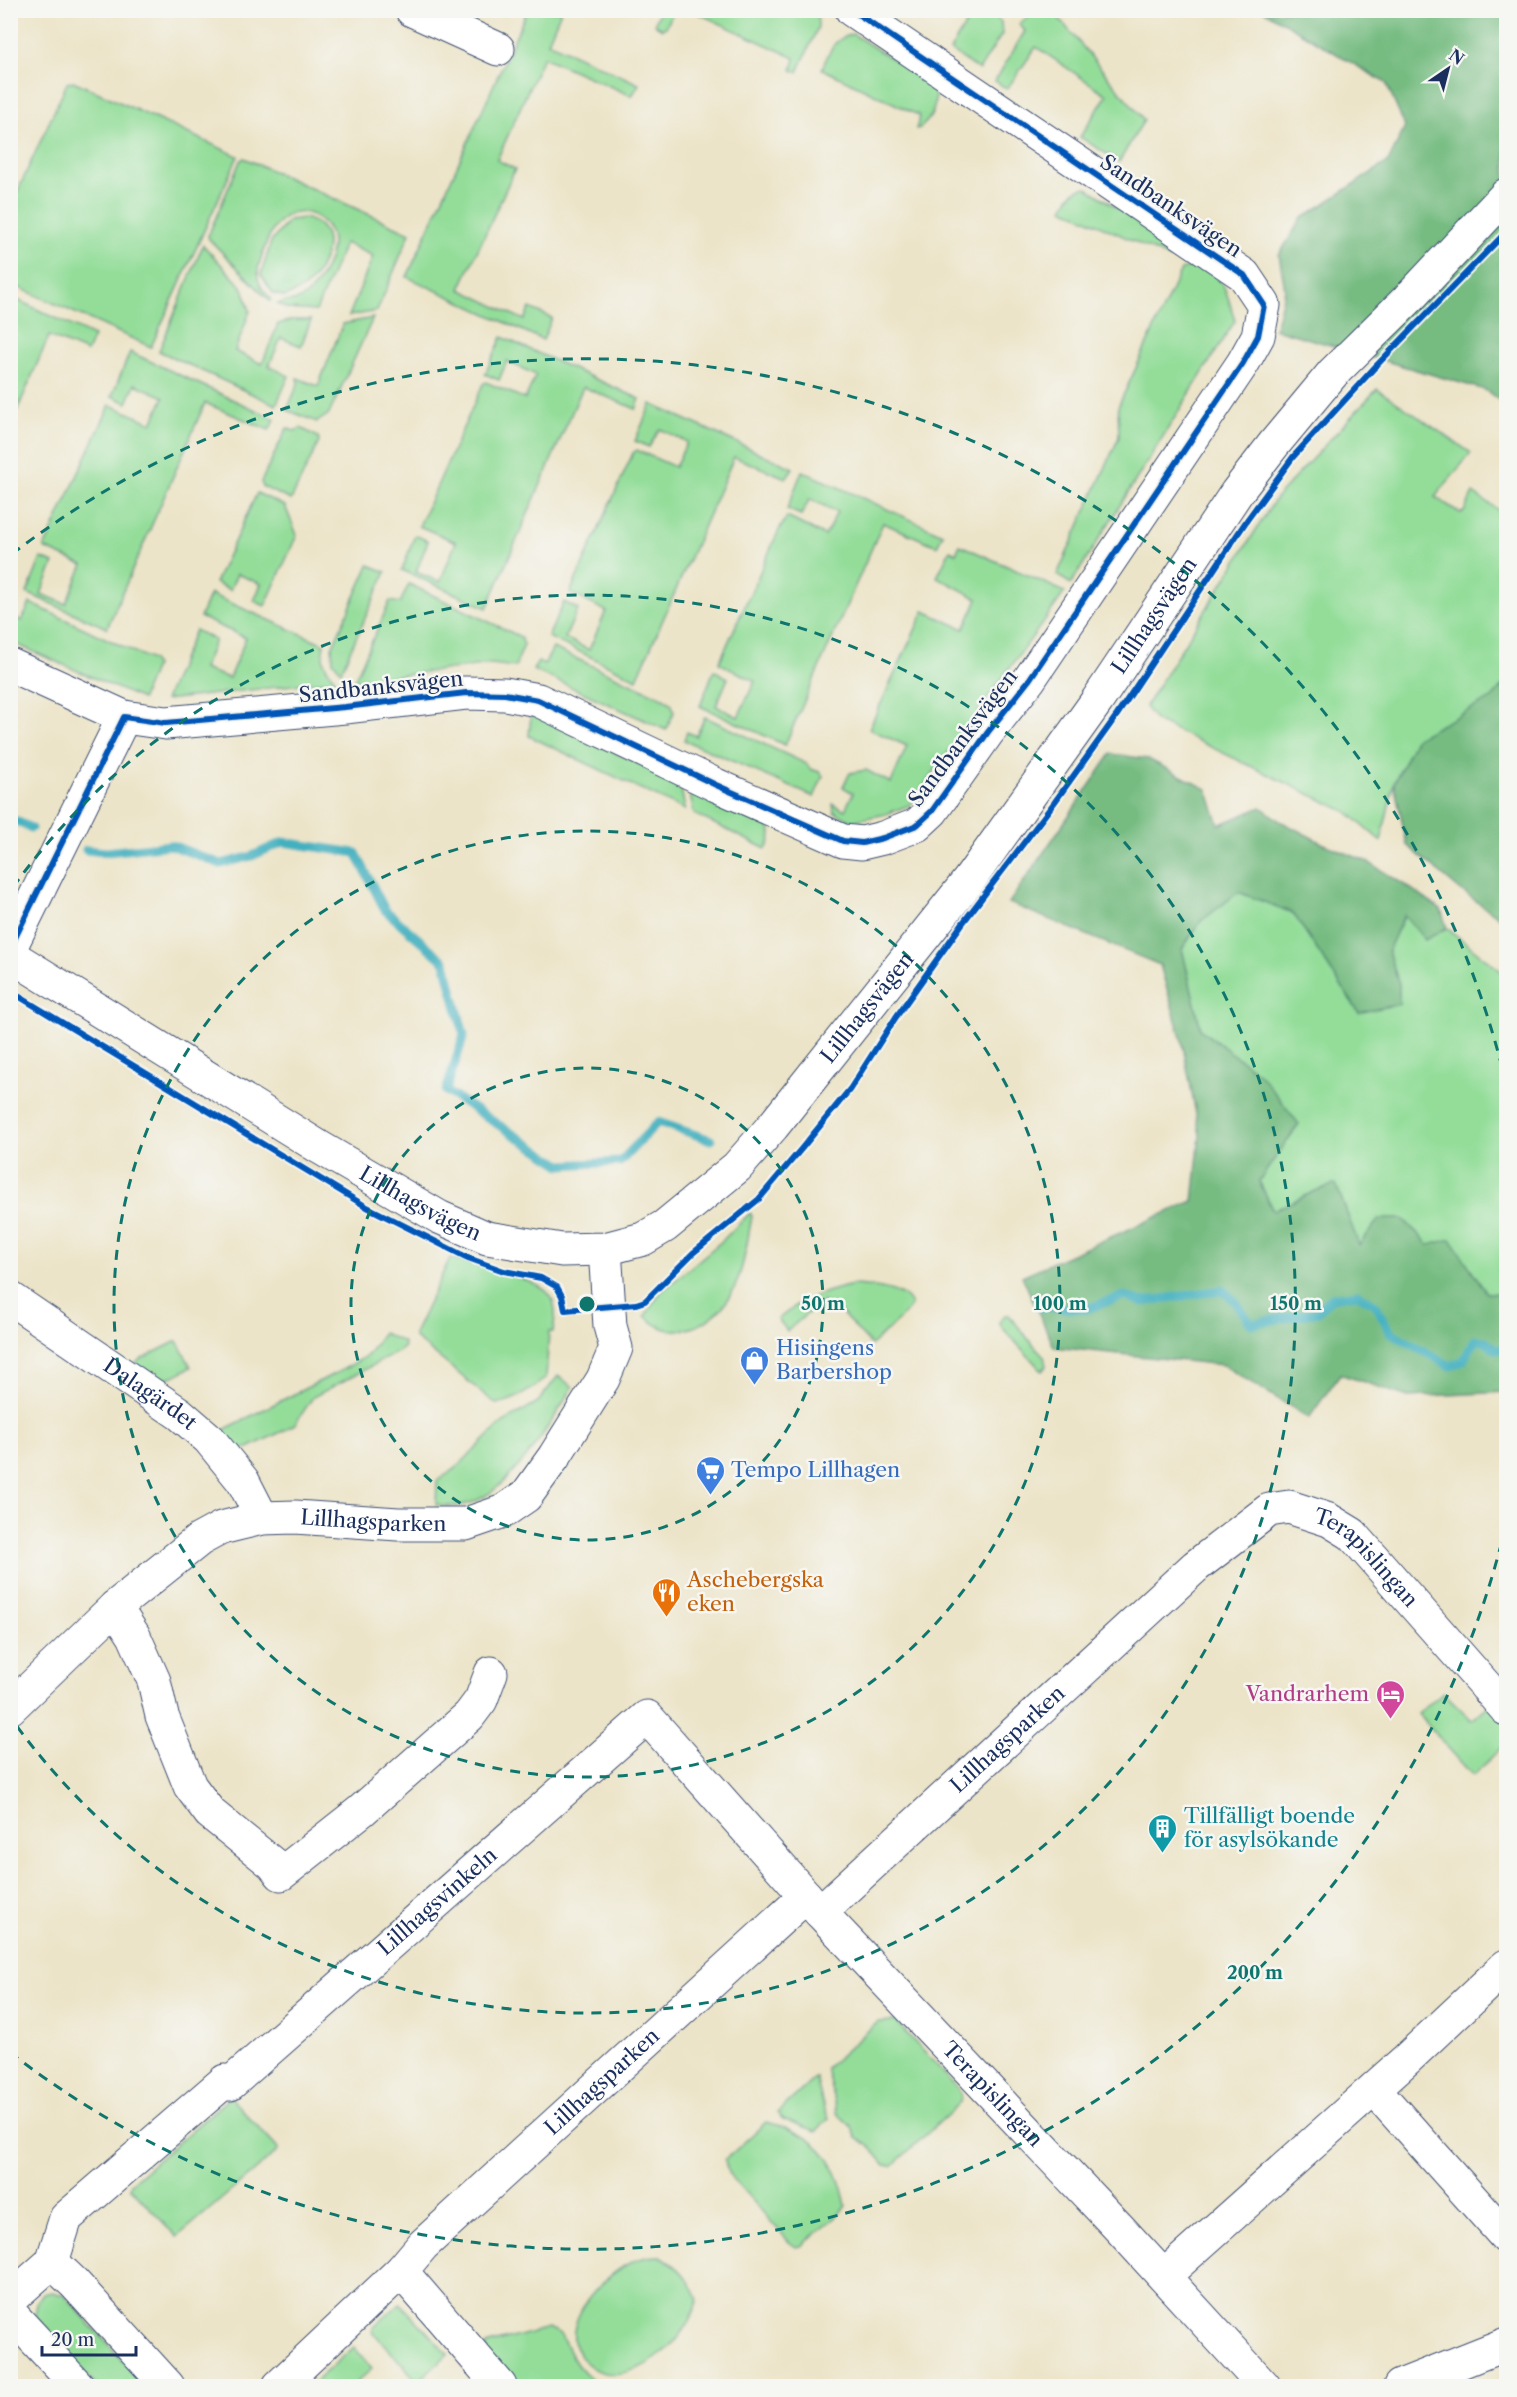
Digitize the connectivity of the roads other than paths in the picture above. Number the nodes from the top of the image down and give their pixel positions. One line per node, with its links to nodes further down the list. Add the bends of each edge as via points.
1 (412, 10): 3 (street)
2 (852, 10): 6 (street, Sandbanksvägen, via 1244,275 1264,305 1258,336 1243,363 1029,680 932,811 917,825 883,838 862,843 843,841 538,700 505,694 466,693 166,723)
3 (498, 49)
4 (1506, 195): 9 (street, Lillhagsvägen, via 1333,374 1274,444 969,880 738,1167 665,1226 643,1239)
5 (10, 665): 6 (street, Sandbanksvägen)
6 (124, 717): 7 (street)
7 (10, 948)
8 (10, 955): 9 (street, Lillhagsvägen, via 319,1147 440,1217 487,1238 562,1250)
9 (605, 1249): 11 (street, Lillhagsparken, via 610,1326 616,1348 603,1379 526,1496 504,1511 466,1524)
10 (10, 1298): 11 (street, Dalagärdet, via 180,1414 209,1439 243,1481)
11 (262, 1518): 13 (street, Lillhagsparken, via 221,1528 199,1540)
12 (1196, 1566): 16 (street, Terapislingan, via 1269,1510 1289,1507 1329,1520 1352,1534); 17 (street, Lillhagsparken)
13 (115, 1607): 14 (street, via 134,1636 154,1681 162,1716 190,1786 210,1813 282,1874 469,1716 481,1700); 15 (street, Lillhagsparken)
14 (491, 1673)
15 (10, 1708)
16 (1506, 1709)
17 (813, 1904): 21 (street, Lillhagsvinkeln, via 647,1717 230,2084 225,2081 66,2218); 22 (street, Lillhagsparken, via 423,2245); 23 (street, Terapislingan)
18 (1506, 1966): 19 (street)
19 (1374, 2089): 20 (street); 23 (street)
20 (1506, 2237)
21 (52, 2262): 24 (street); 28 (street)
22 (401, 2271): 29 (street, Lillhagsparken); 30 (street)
23 (1164, 2276): 31 (street, Terapislingan)
24 (10, 2299)
25 (10, 2313): 27 (street)
26 (1506, 2344): 32 (street)
27 (78, 2386)
28 (168, 2386)
29 (279, 2386)
30 (500, 2386)
31 (1264, 2386)
32 (1400, 2386)

